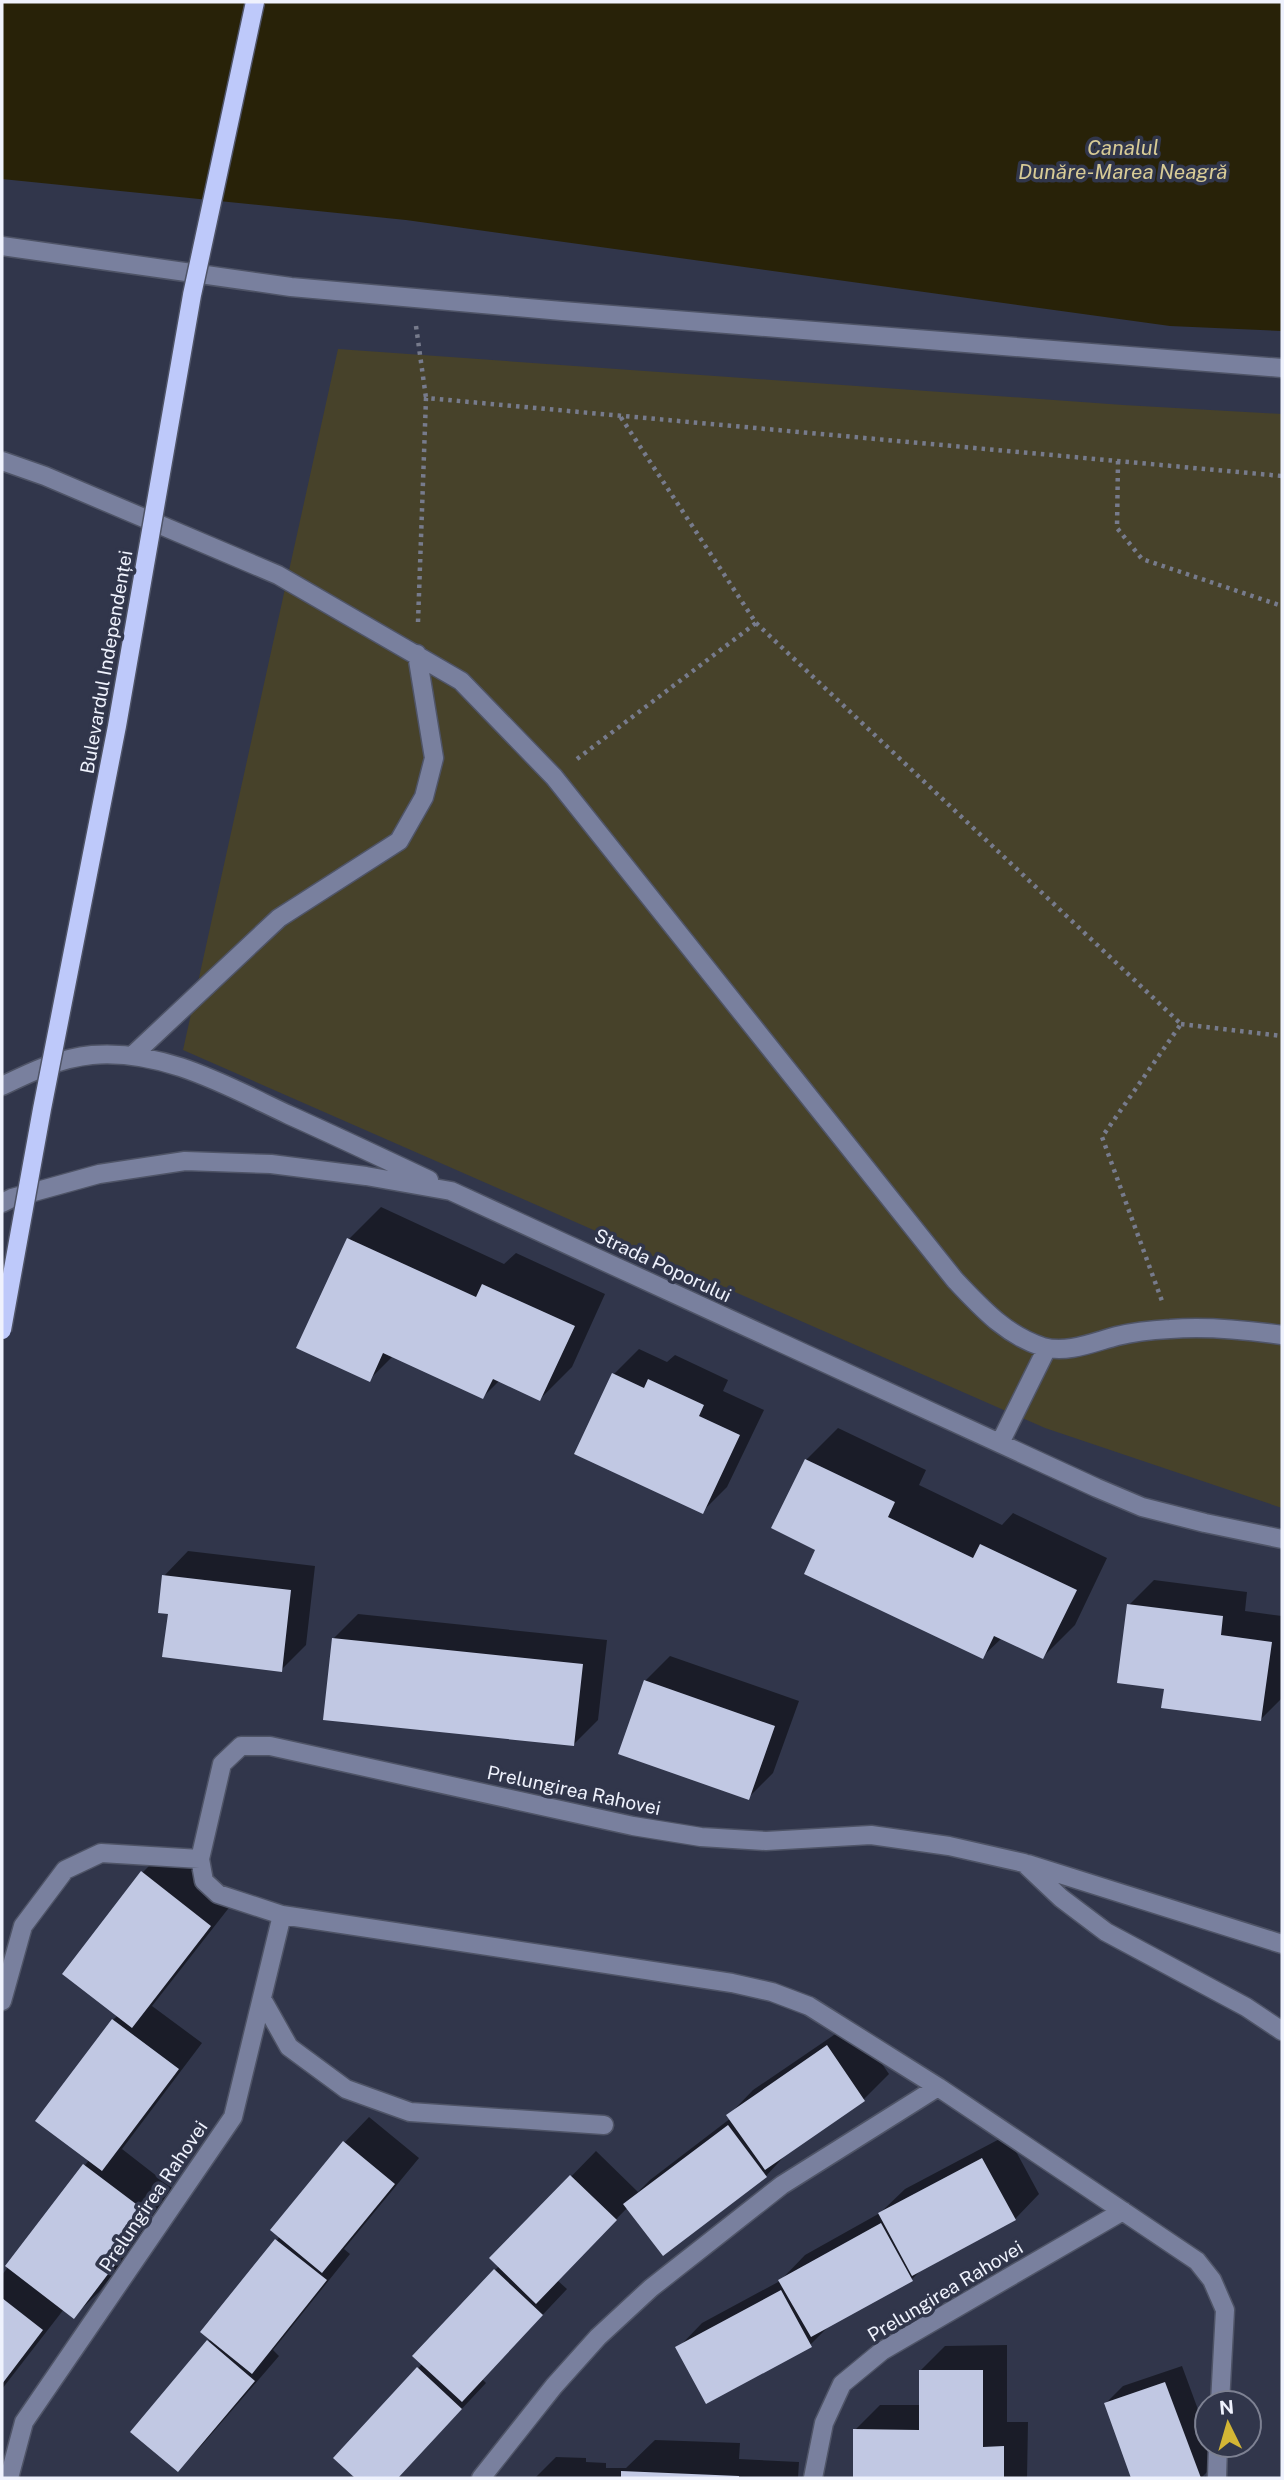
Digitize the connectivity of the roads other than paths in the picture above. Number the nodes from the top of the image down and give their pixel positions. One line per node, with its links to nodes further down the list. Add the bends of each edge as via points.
1 (255, 2): 10 (main road, Bulevardul Independenței, bridge, via 192,295 117,726)
2 (2, 246): 3 (street, via 292,287)
3 (1282, 368)
4 (2, 461): 5 (street, via 278,575)
5 (417, 654): 6 (street, via 435,758 424,797 399,841 279,918); 12 (street, via 461,681 554,777 955,1280 989,1316 1020,1338)
6 (132, 1056): 7 (street, via 92,1055 48,1064); 8 (street, via 171,1063 214,1080)
7 (2, 1086)
8 (451, 1191): 9 (street, Strada Poporului, via 271,1164 185,1161 99,1174); 13 (street, Strada Poporului)
9 (2, 1203)
10 (2, 1330)
11 (1282, 1335): 12 (street, via 1172,1328 1080,1347)
12 (1047, 1348): 13 (street)
13 (1000, 1443): 14 (street, Strada Poporului, via 1142,1507)
14 (1282, 1539)
15 (200, 1859): 16 (street, Prelungirea Rahovei, via 222,1764 241,1746 270,1746 701,1837 766,1841 871,1835); 17 (street, via 204,1881 219,1895); 20 (street, via 101,1853 65,1870 23,1926)
16 (1024, 1863): 18 (street, Prelungirea Rahovei); 21 (street, via 1107,1932)
17 (282, 1916): 19 (street, Prelungirea Rahovei); 22 (street, via 772,1992 809,2006)
18 (1282, 1944)
19 (262, 1999): 23 (street, via 289,2047 346,2090 410,2112); 27 (street, Prelungirea Rahovei, via 233,2117 24,2422)
20 (2, 2001)
21 (1282, 2031)
22 (938, 2087): 24 (street); 28 (street, via 782,2185 651,2288 554,2386)
23 (604, 2125)
24 (1123, 2211): 25 (street, via 1197,2261 1212,2280 1225,2310); 29 (street, Prelungirea Rahovei, via 882,2351 842,2384 824,2423)
25 (1221, 2389)
26 (1218, 2459): 30 (street)
27 (9, 2478)
28 (481, 2478)
29 (813, 2478)
30 (1217, 2478)

